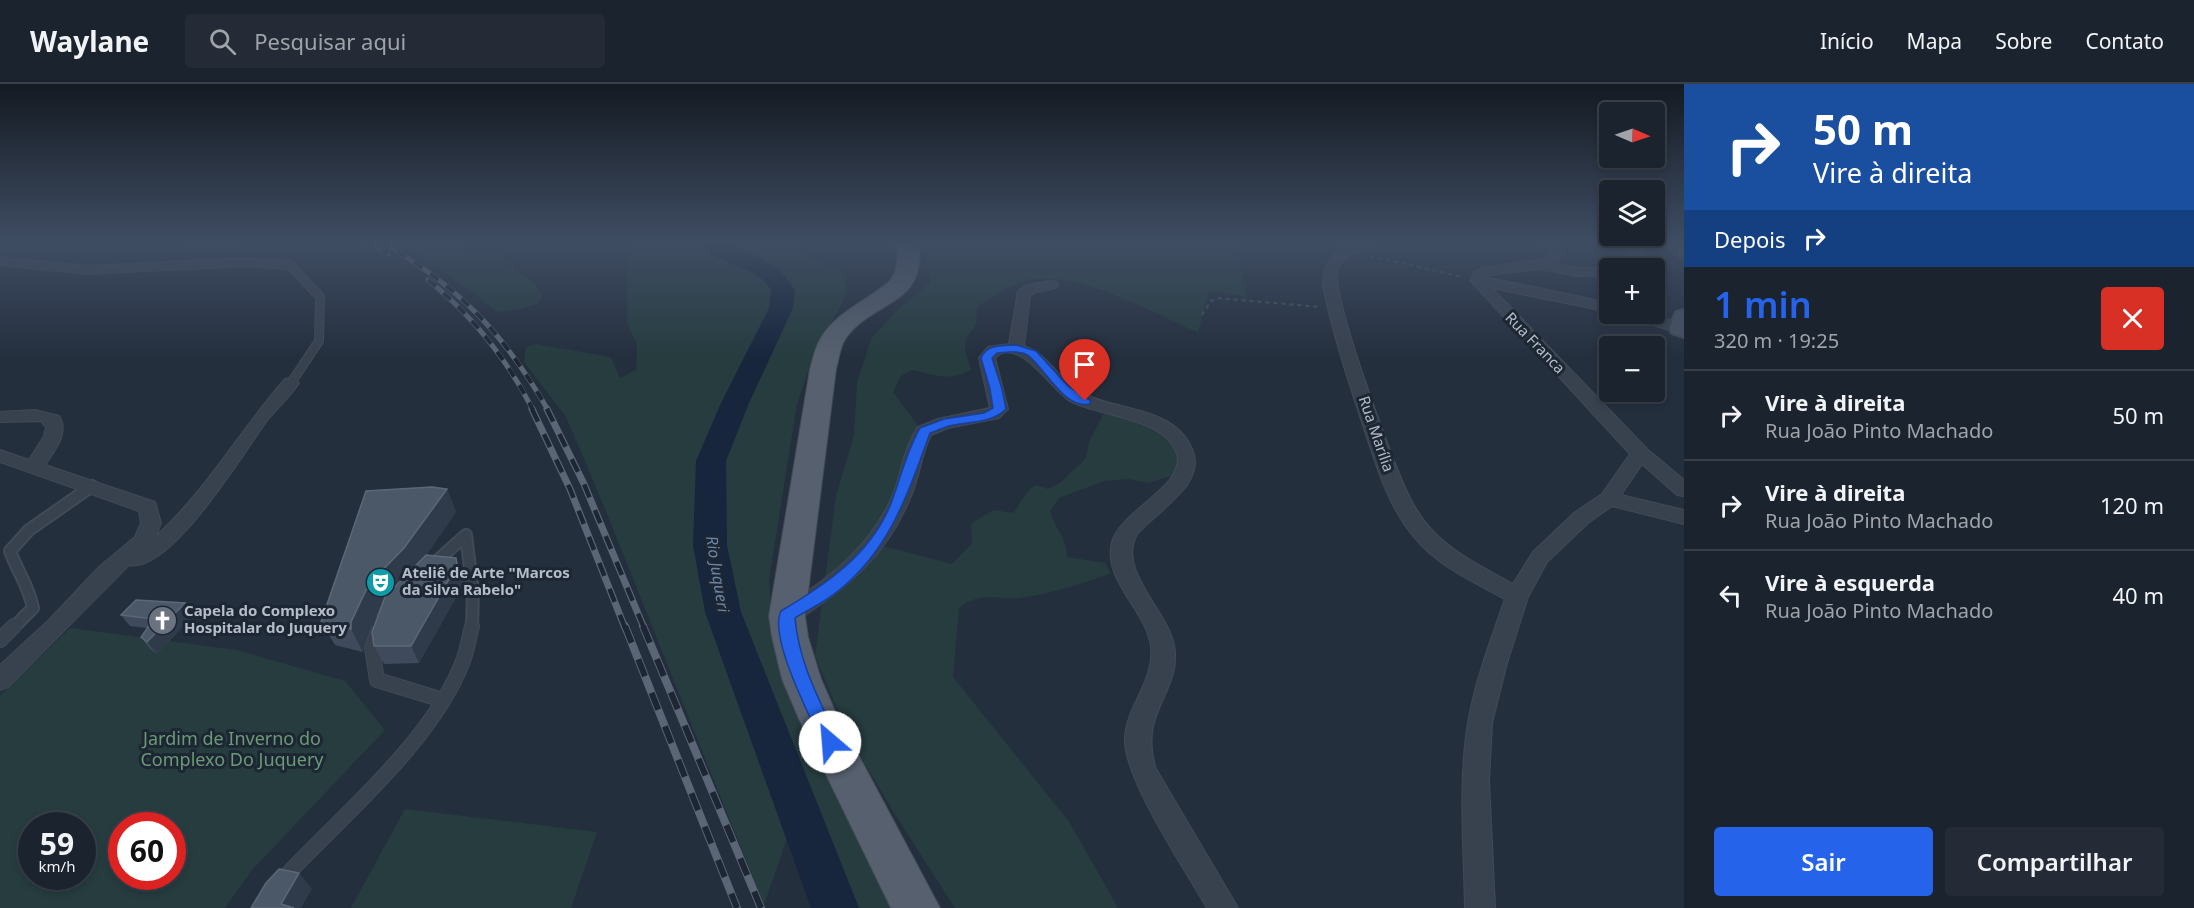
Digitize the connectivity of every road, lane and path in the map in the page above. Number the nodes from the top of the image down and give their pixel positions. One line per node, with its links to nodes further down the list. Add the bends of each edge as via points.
1 (304, 279): 12 (lane, via 320,297 319,341)
2 (904, 279): 26 (main road, via 836,334 829,351)
3 (1330, 279): 7 (street, Rua Marília)
4 (1477, 280): 6 (street); 14 (street, Rua Franca)
5 (1052, 285): 11 (street, via 1032,288 1023,294)
6 (1599, 306)
7 (1334, 309): 8 (path, via 1217,298); 25 (street, Rua Marília, via 1381,454 1410,517 1440,549)
8 (1202, 315)
9 (1665, 321): 10 (street)
10 (1683, 325)
11 (1016, 348): 26 (street, via 994,350 987,358 999,409 987,416 944,423 924,431 895,510 869,552 833,587); 33 (street, via 1036,356 1071,394 1165,429 1186,453 1188,465 1183,478 1123,539 1121,553 1126,574 1155,621 1163,646 1162,667 1137,728 1136,745 1144,773)
12 (291, 384): 23 (street, via 263,415 186,520 159,545)
13 (0, 417): 16 (street, via 41,415 50,417 55,424 56,433)
14 (1640, 453): 18 (street, Rua Franca); 21 (street)
15 (0, 456): 16 (street)
16 (34, 467): 19 (street)
17 (1684, 468): 18 (street)
18 (1659, 469): 20 (street, Rua Franca)
19 (92, 486): 23 (street, via 148,507 151,523 144,541); 28 (lane, via 29,531 10,550 28,586 33,608)
20 (1684, 490)
21 (1609, 500): 22 (street); 25 (street, via 1581,518 1540,557)
22 (1684, 517)
23 (106, 573): 29 (street)
24 (419, 578): 30 (lane, via 466,535 473,584 472,629)
25 (1517, 596): 34 (street, via 1480,723 1476,780)
26 (787, 616): 32 (main road, via 796,668 814,710)
27 (384, 619): 30 (lane, via 372,648 377,680)
28 (0, 640)
29 (0, 680)
30 (443, 700): 31 (lane, via 383,777)
31 (275, 889)
32 (916, 908)
33 (1223, 908)
34 (1480, 908)

